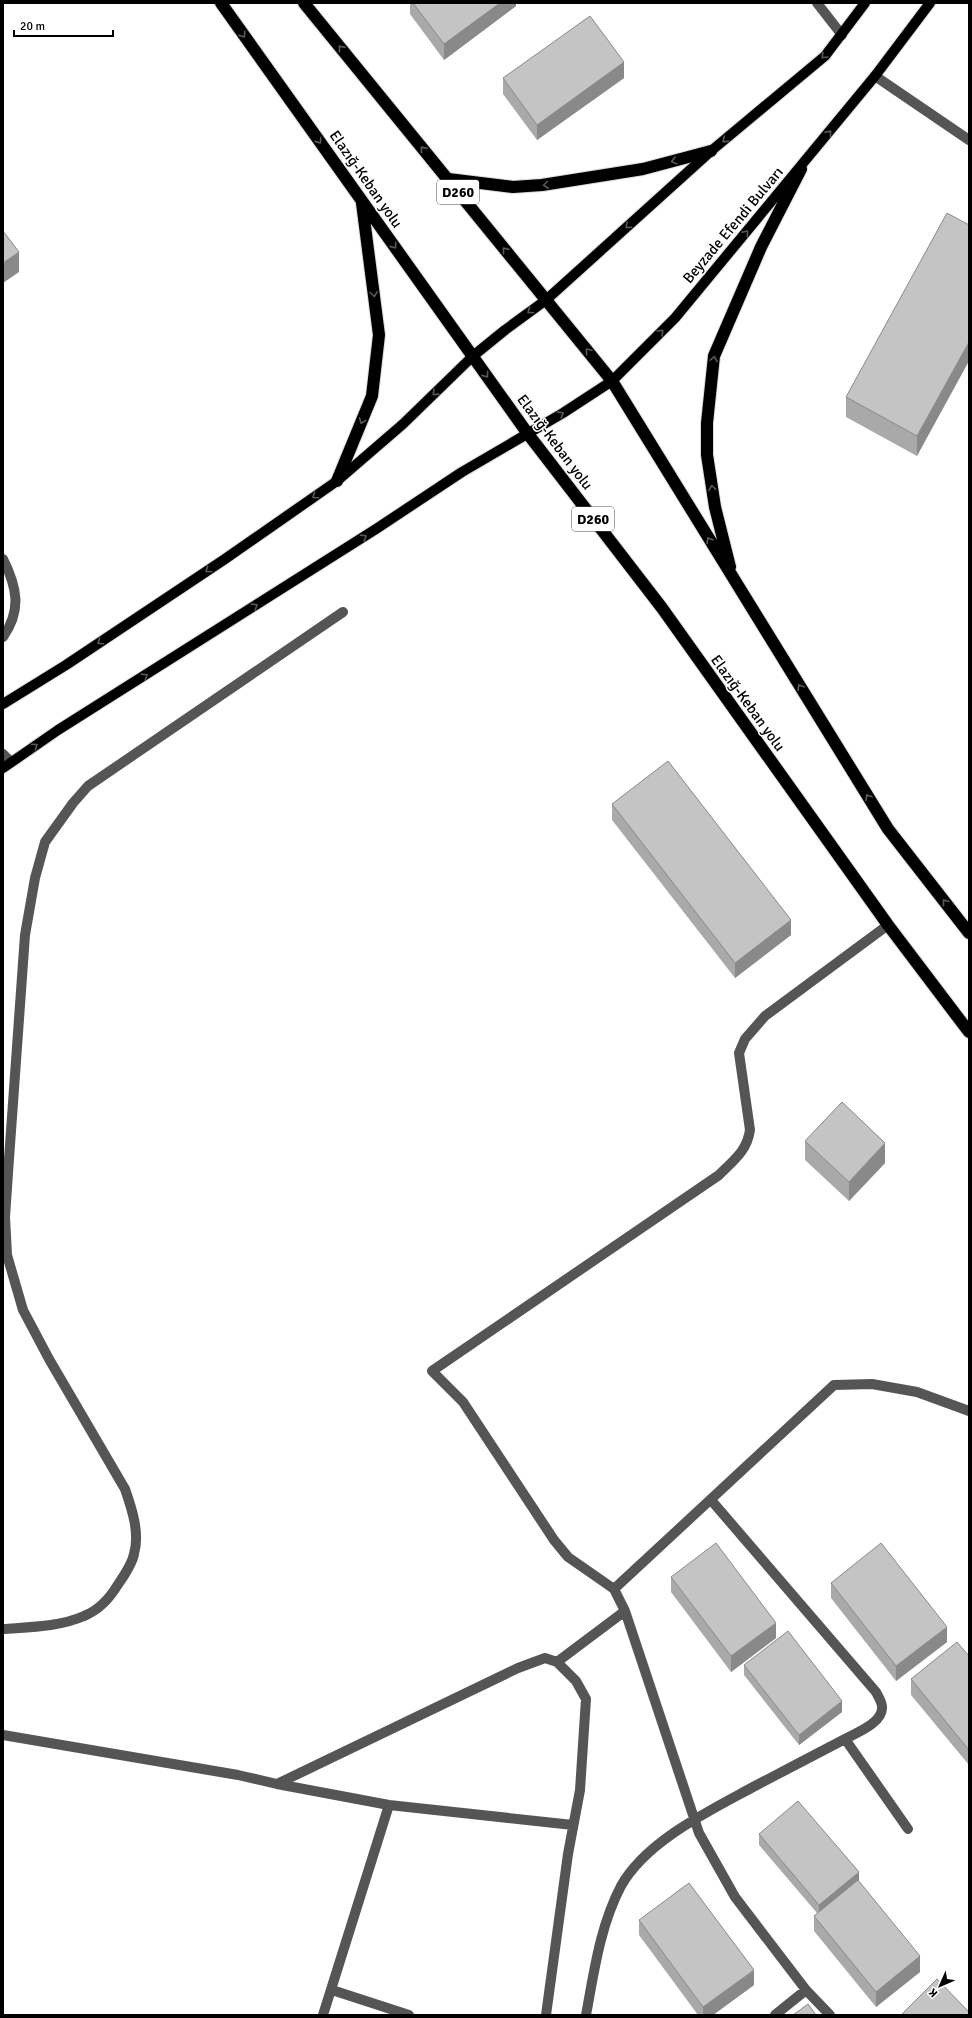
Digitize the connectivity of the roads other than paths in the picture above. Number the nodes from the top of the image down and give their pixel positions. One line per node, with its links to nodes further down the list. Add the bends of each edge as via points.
1 (221, 3): 12 (highway, Elazığ-Keban yolu / D260, one-way to 12)
2 (304, 3): 11 (highway, D260, one-way to 2)
3 (817, 3): 6 (street)
4 (865, 3): 6 (main road)
5 (930, 3): 7 (main road, Beyzade Efendi Bulvarı)
6 (842, 35): 9 (main road, one-way to 9, via 825,56)
7 (876, 76): 8 (street); 10 (main road, Beyzade Efendi Bulvarı, one-way to 7)
8 (969, 140)
9 (711, 151): 11 (highway, one-way to 11, via 644,169 542,185 513,187); 13 (main road, one-way to 13)
10 (801, 169): 15 (main road, Beyzade Efendi Bulvarı, one-way to 10, via 675,318); 19 (highway, one-way to 10, via 715,507 707,455 707,423 714,356 761,248)
11 (448, 180): 13 (highway, D260, one-way to 11)
12 (361, 200): 14 (highway, Elazığ-Keban yolu / D260, one-way to 14); 17 (highway, one-way to 17, via 379,335 372,396)
13 (546, 300): 14 (main road, one-way to 14); 15 (highway, D260, one-way to 13)
14 (473, 356): 16 (highway, Elazığ-Keban yolu / D260, one-way to 16); 17 (main road, one-way to 17, via 403,424)
15 (612, 381): 16 (main road, Beyzade Efendi Bulvarı, one-way to 15); 19 (highway, D260, one-way to 15)
16 (528, 434): 24 (main road, Beyzade Efendi Bulvarı, one-way to 16, via 462,472); 25 (highway, Elazığ-Keban yolu / D260, via 662,608)
17 (337, 481): 22 (main road, one-way to 22, via 225,559)
18 (3, 559): 21 (street, via 16,594 14,618)
19 (734, 580): 26 (highway, D260, one-way to 19, via 888,828)
20 (343, 612): 32 (street, via 88,786 45,842 35,878 25,935 5,1217 7,1255 23,1310 125,1489 133,1512 136,1533 134,1554 112,1594 100,1607 85,1616 62,1623)
21 (3, 637)
22 (3, 704)
23 (3, 754): 24 (street)
24 (7, 765)
25 (888, 925): 27 (highway, Elazığ-Keban yolu / D260); 30 (street, via 765,1016 744,1039 739,1053 750,1130 748,1142 719,1175 432,1372 463,1402 554,1540 568,1557)
26 (969, 932)
27 (969, 1032)
28 (969, 1411): 29 (street, via 917,1392 872,1384 834,1385)
29 (710, 1500): 30 (street); 35 (street, via 876,1692 881,1702 881,1712 876,1721)
30 (614, 1589): 31 (street)
31 (625, 1611): 33 (street); 38 (street)
32 (3, 1629)
33 (557, 1662): 36 (street, via 544,1658 518,1668); 39 (street, via 576,1681 586,1699 580,1790)
34 (3, 1735): 36 (street)
35 (845, 1739): 38 (street); 40 (street)
36 (277, 1784): 37 (street)
37 (390, 1805): 39 (street); 41 (street)
38 (694, 1819): 42 (street, via 699,1833 735,1897); 46 (street, via 646,1854 622,1886 598,1950)
39 (573, 1825): 45 (street)
40 (908, 1829)
41 (332, 1990): 43 (street); 44 (street)
42 (806, 1990): 47 (street); 48 (street)
43 (323, 2015)
44 (409, 2015)
45 (546, 2015)
46 (586, 2015)
47 (775, 2015)
48 (830, 2015)

